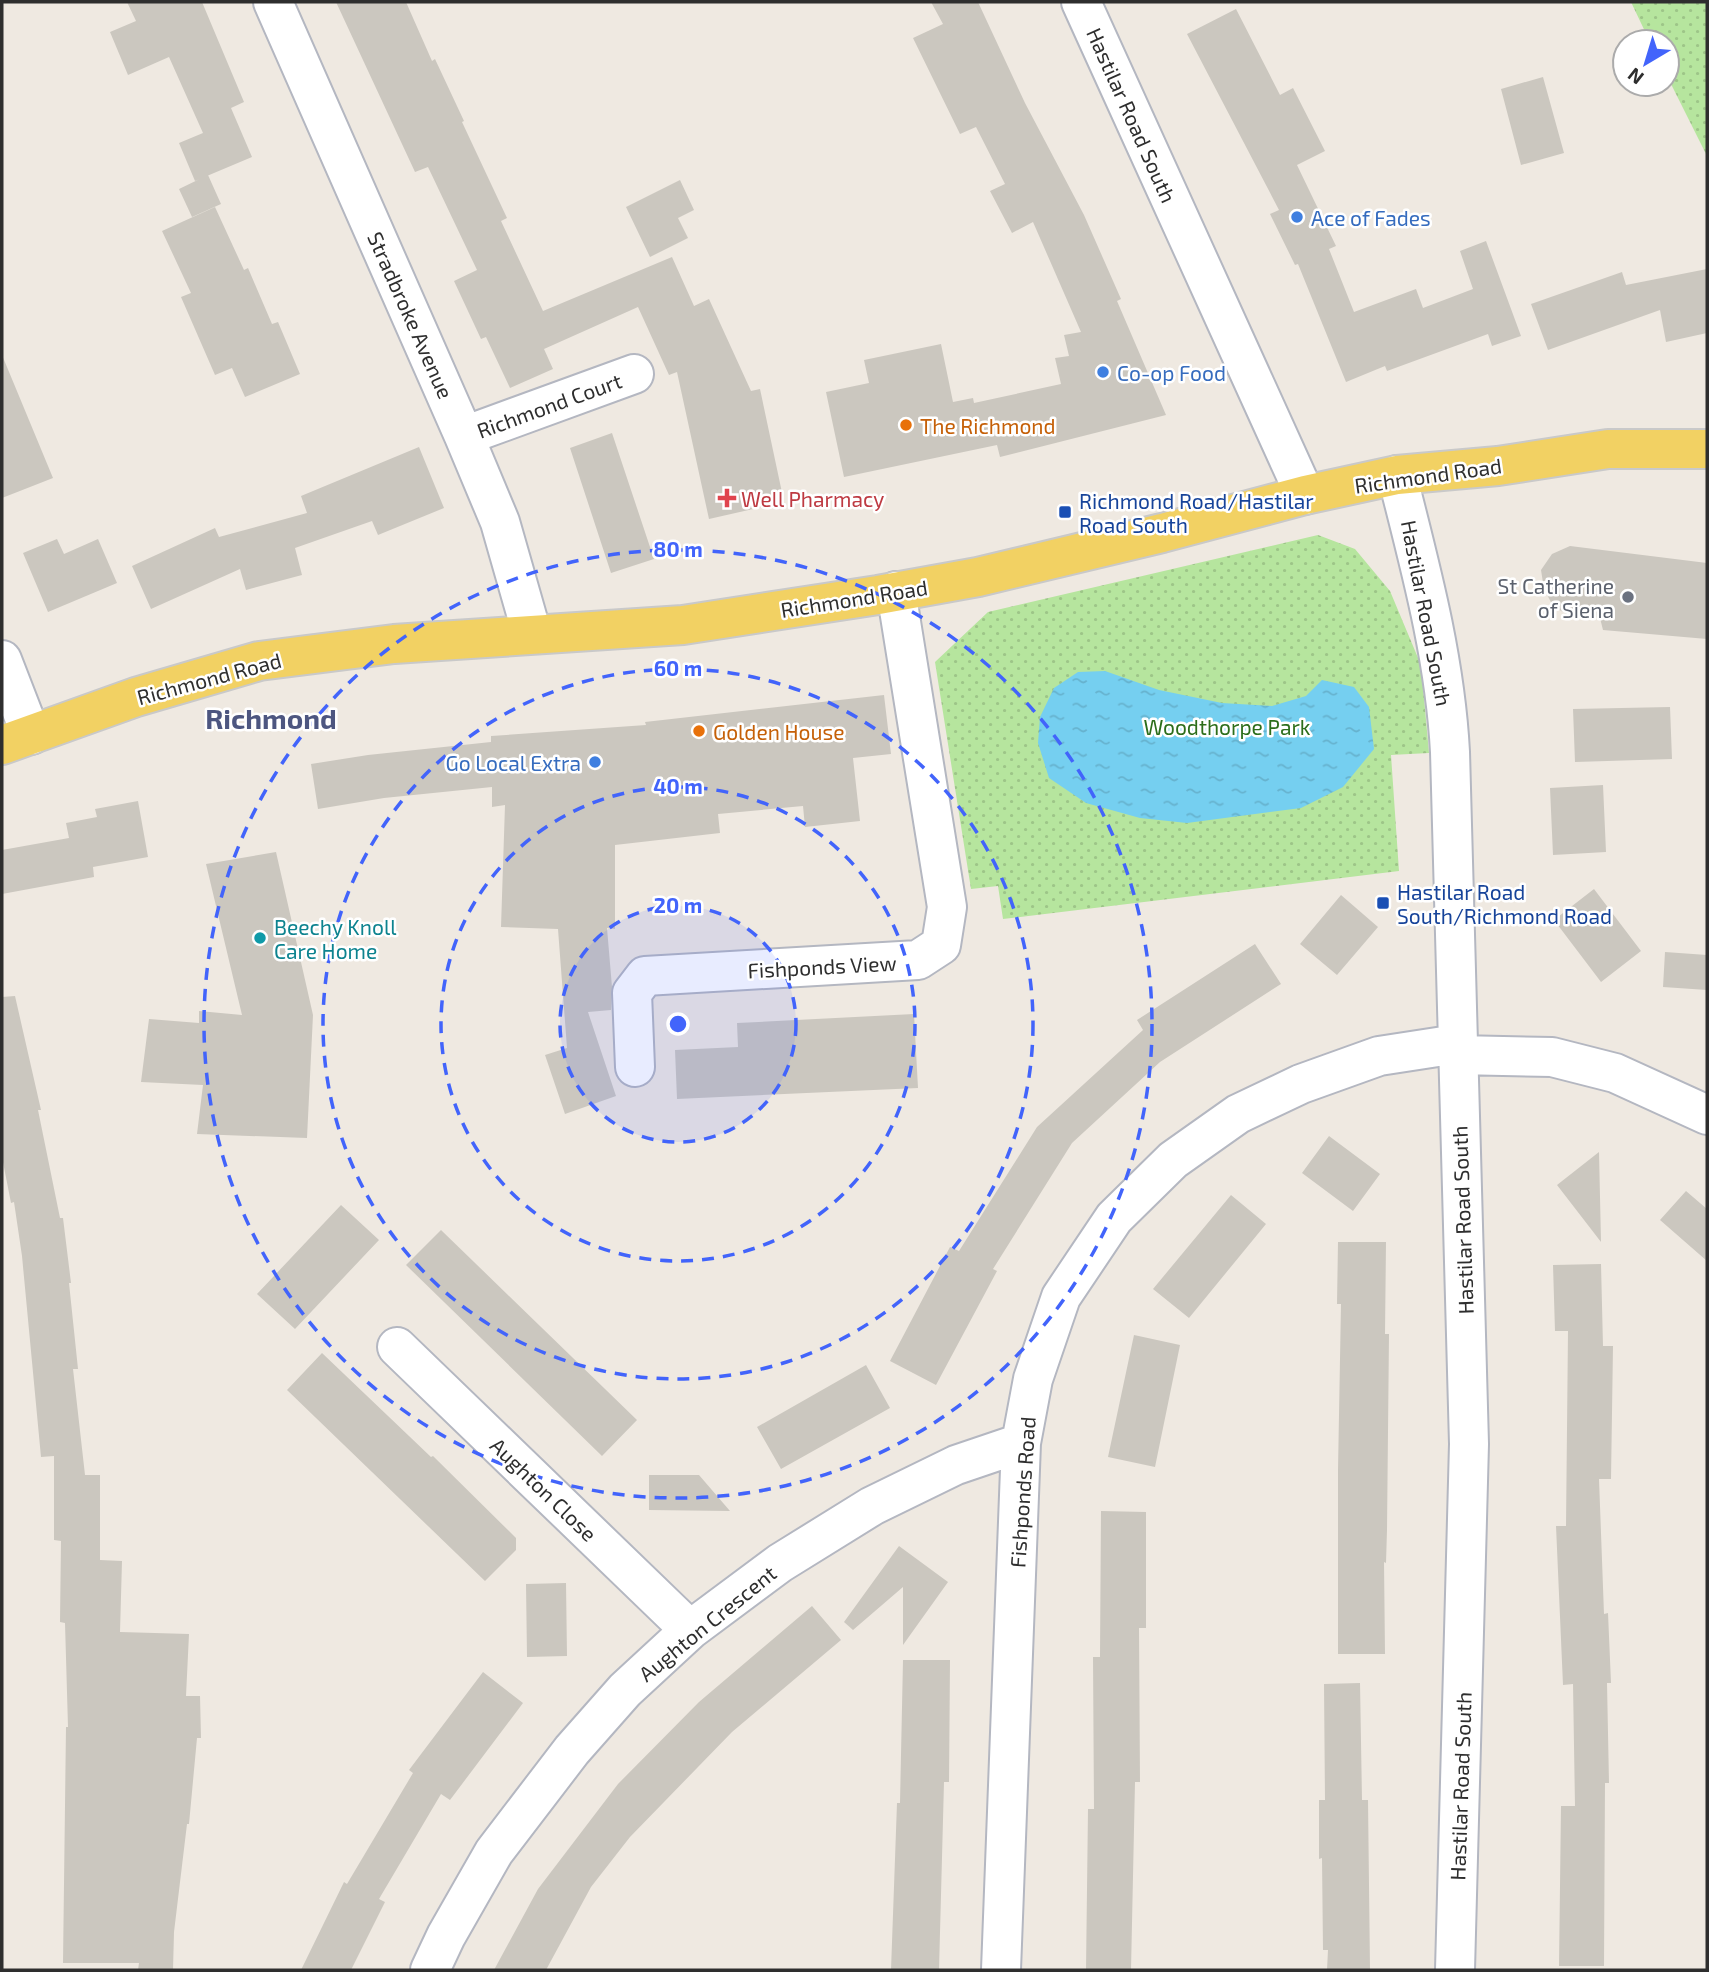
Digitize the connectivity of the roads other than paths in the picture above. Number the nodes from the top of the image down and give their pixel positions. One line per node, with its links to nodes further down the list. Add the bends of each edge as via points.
1 (273, 2): 4 (street, Stradbroke Avenue)
2 (1081, 2): 7 (street, Hastilar Road South)
3 (634, 374): 4 (street, Richmond Court)
4 (464, 436): 9 (street, Stradbroke Avenue, via 500,522)
5 (1707, 449): 6 (main road, Richmond Road, via 1608,449)
6 (1397, 475): 7 (main road, Richmond Road); 12 (street, Hastilar Road South, via 1446,696)
7 (1305, 495): 8 (main road, Richmond Road, via 997,573)
8 (896, 591): 9 (main road, Richmond Road, via 683,625); 13 (street, Fishponds View, via 947,907 941,945 918,961 645,976 632,993)
9 (532, 634): 11 (main road, Richmond Road, via 394,644 259,661 136,697)
10 (2, 660): 11 (street)
11 (16, 740)
12 (1457, 1050): 14 (street, Fishponds Road, via 1552,1057 1615,1073); 16 (street, Fishponds Road, via 1379,1056 1301,1084 1238,1114 1173,1160 1114,1218 1061,1297 1033,1380); 20 (street, Hastilar Road South, via 1469,1444)
13 (635, 1067)
14 (1706, 1113)
15 (397, 1347): 17 (street, Aughton Close)
16 (1021, 1443): 17 (street, Aughton Crescent, via 956,1465 872,1506 780,1563); 19 (street, Fishponds Road)
17 (691, 1630): 18 (street, Aughton Crescent, via 625,1690 572,1750 494,1852)
18 (430, 1970)
19 (1001, 1970)
20 (1455, 1970)

